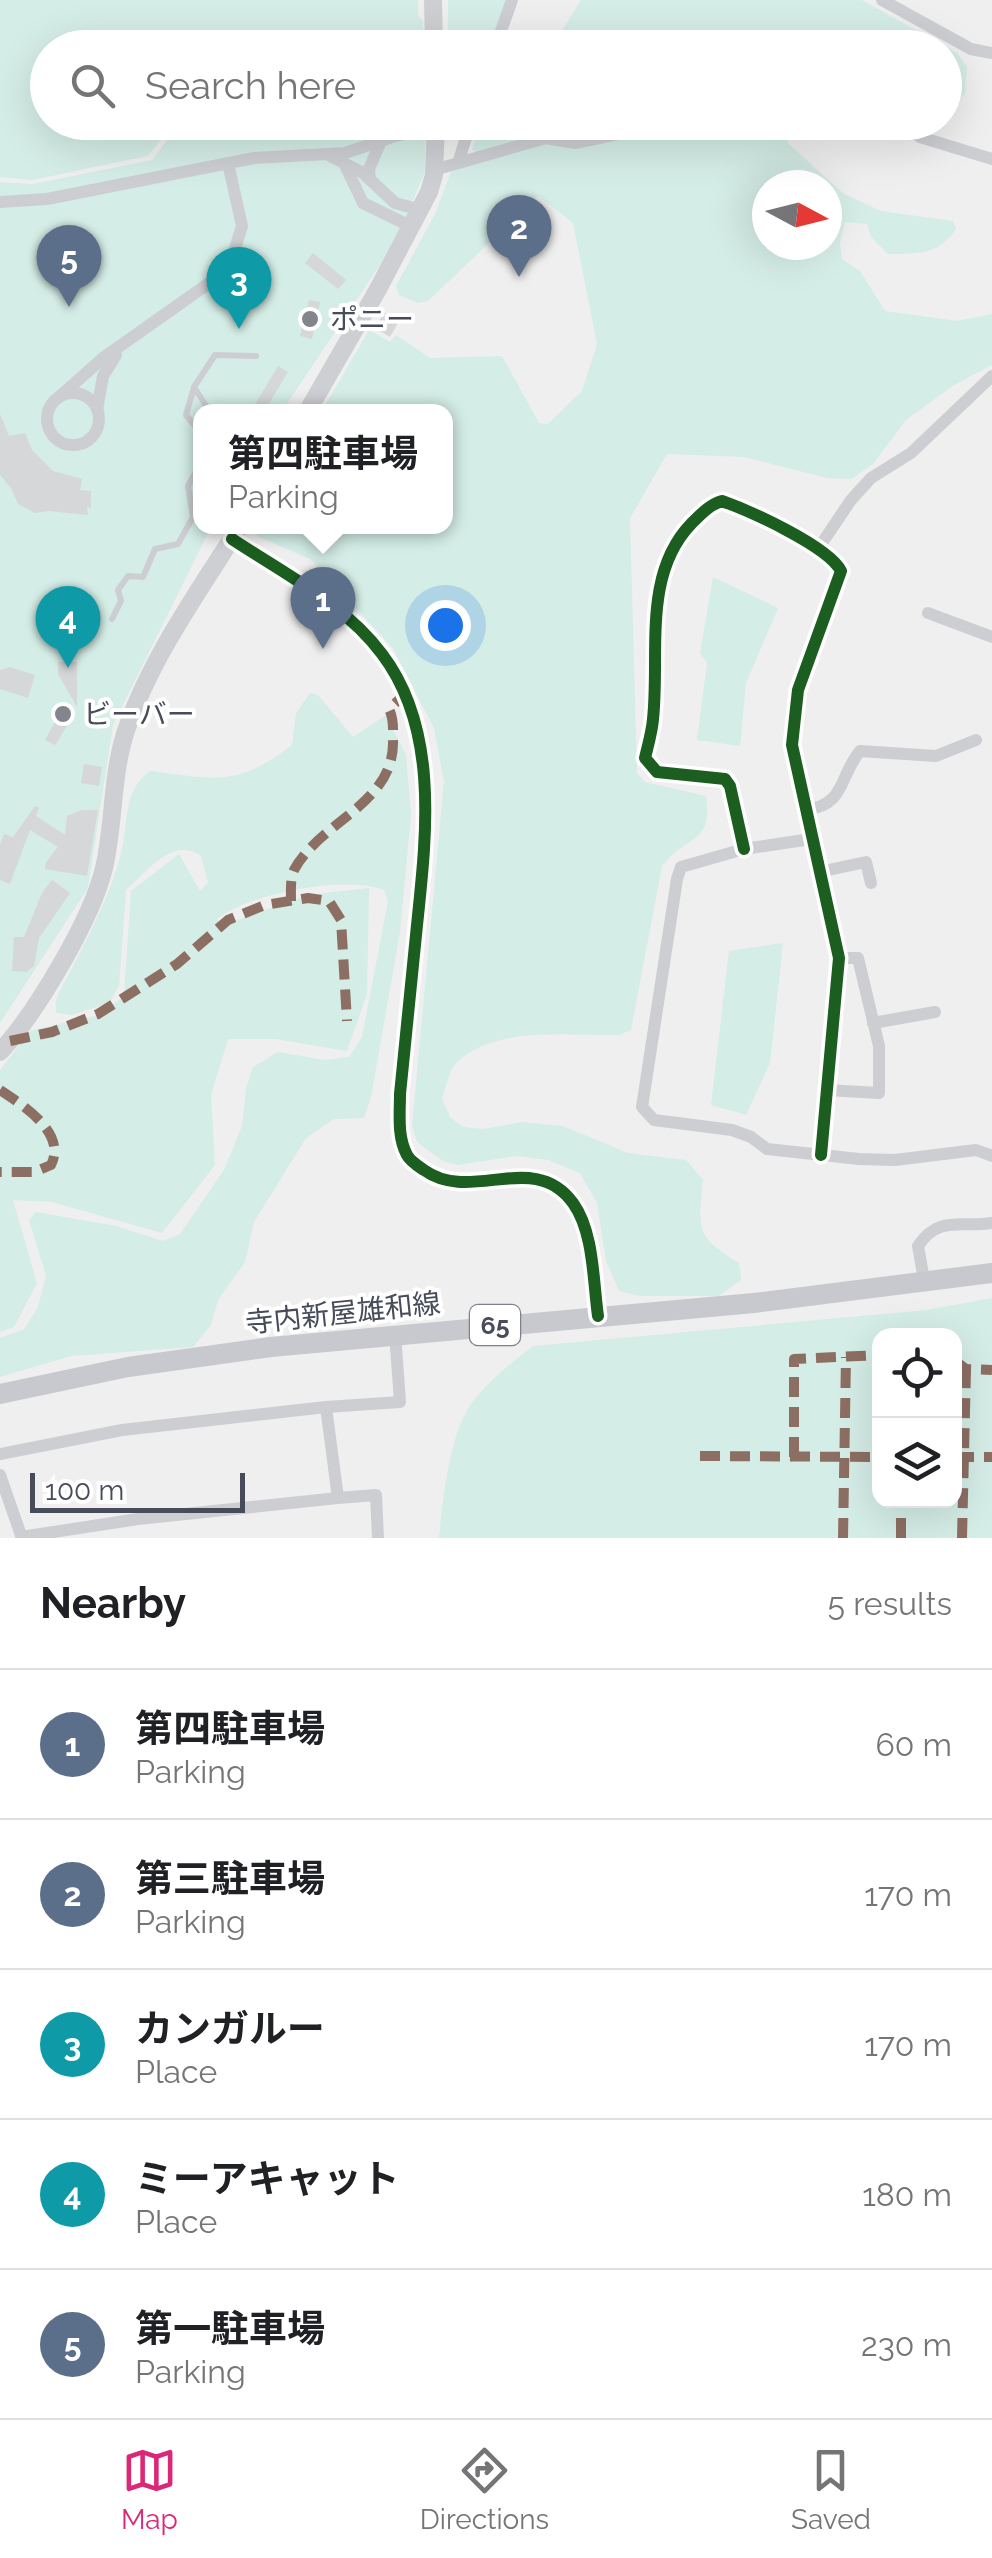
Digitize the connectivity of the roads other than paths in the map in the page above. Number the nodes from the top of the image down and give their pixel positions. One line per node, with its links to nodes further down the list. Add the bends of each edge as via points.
1 (433, 0): 4 (street)
2 (512, 0): 5 (street)
3 (882, 0): 6 (street)
4 (434, 30)
5 (501, 30)
6 (936, 30)
7 (962, 44): 8 (street)
8 (992, 54)
9 (381, 140): 16 (street); 22 (street)
10 (435, 140): 21 (street)
11 (465, 140): 19 (street)
12 (539, 140): 19 (street)
13 (558, 140): 14 (street)
14 (590, 140)
15 (928, 140): 20 (street)
16 (330, 156): 17 (street); 18 (street)
17 (228, 163): 23 (street); 25 (street, via 242,226 232,258 212,281)
18 (344, 163): 22 (street); 24 (street, via 363,203)
19 (458, 163): 21 (street)
20 (991, 164)
21 (434, 170): 24 (street)
22 (370, 180): 24 (street)
23 (0, 202)
24 (417, 218): 31 (street)
25 (124, 344): 29 (street); 32 (street, via 103,376)
26 (256, 356): 28 (lane, via 215,355)
27 (992, 376): 39 (street, via 911,453 871,478)
28 (194, 388): 30 (lane); 33 (lane, via 186,415)
29 (58, 398): 32 (street, via 82,394); 32 (street, via 48,411 49,428 68,444 92,436)
30 (205, 404)
31 (312, 404)
32 (97, 410)
33 (193, 424)
34 (193, 477): 35 (lane)
35 (193, 511)
36 (193, 518): 41 (lane, via 178,544 155,549 143,577 128,576)
37 (235, 534): 52 (street, via 158,661 127,727 105,864 83,925)
38 (237, 534): 59 (street, via 347,616 384,656 418,740 426,833 400,1094 400,1135 408,1157 442,1181 521,1176 560,1188 585,1226)
39 (818, 549): 44 (street, via 841,571 798,690 792,745); 46 (street, via 722,501 708,506 666,559 645,758 657,772 724,779)
40 (928, 613): 42 (street)
41 (112, 620)
42 (992, 636)
43 (976, 740): 44 (street, via 936,756 860,751 825,808)
44 (805, 810): 45 (street)
45 (811, 838): 46 (street); 47 (street)
46 (744, 849): 54 (street, via 681,867 642,1106 654,1120 732,1130 768,1149)
47 (819, 872): 48 (street, via 866,862); 49 (street)
48 (871, 882)
49 (839, 958): 51 (street, via 858,958); 53 (street)
50 (936, 1012): 51 (street)
51 (874, 1023): 53 (street, via 879,1093)
52 (0, 1052)
53 (827, 1090): 54 (street)
54 (821, 1155): 55 (street, via 896,1160 976,1150)
55 (992, 1156)
56 (992, 1223): 58 (street, via 941,1225 927,1232 918,1246)
57 (992, 1273): 58 (main road, 寺内新屋雄和線 / 65)
58 (924, 1280): 59 (main road, 寺内新屋雄和線 / 65)
59 (598, 1316): 60 (main road, 寺内新屋雄和線 / 65)
60 (396, 1334): 61 (main road, 寺内新屋雄和線 / 65, via 128,1367); 62 (street, via 400,1402)
61 (0, 1394)
62 (326, 1408): 63 (street, via 122,1430); 65 (street)
63 (0, 1454)
64 (0, 1475): 66 (street)
65 (338, 1498): 66 (street); 67 (street, via 376,1495)
66 (22, 1538)
67 (378, 1538)

